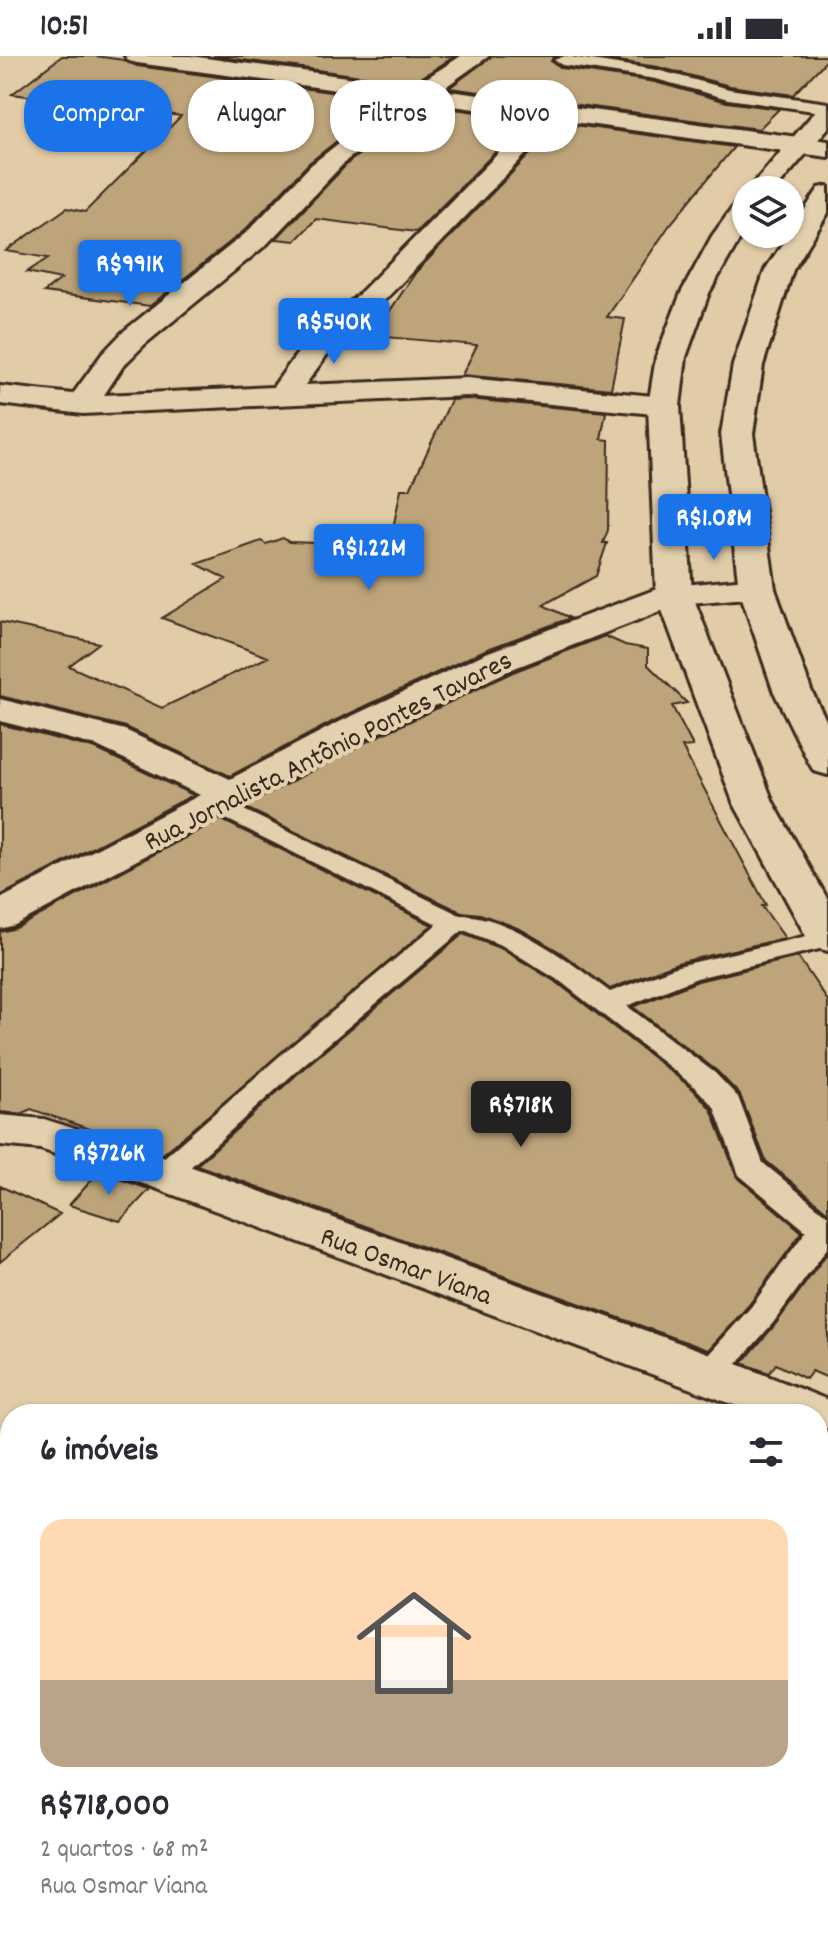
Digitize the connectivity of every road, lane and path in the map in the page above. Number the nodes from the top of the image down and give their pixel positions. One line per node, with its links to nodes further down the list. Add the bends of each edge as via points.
1 (137, 56): 5 (street)
2 (267, 56): 5 (street)
3 (477, 56): 6 (street)
4 (562, 60): 8 (lane)
5 (247, 72): 7 (street)
6 (439, 80)
7 (330, 83)
8 (828, 110): 10 (street)
9 (578, 113): 10 (street)
10 (798, 146): 11 (street); 14 (street)
11 (828, 149)
12 (343, 152): 19 (street, via 259,237 119,352 90,385)
13 (514, 152): 18 (street, via 367,302 323,339)
14 (773, 176)
15 (828, 194): 21 (street, via 779,270 748,365 737,434)
16 (732, 228): 20 (street, via 695,293 671,357)
17 (0, 395): 19 (street)
18 (281, 398): 19 (street); 20 (street, via 467,387)
19 (83, 405)
20 (664, 406): 22 (street)
21 (757, 589): 22 (street, Rua Jornalista Antônio Pontes Tavares); 24 (street, via 792,690)
22 (674, 594): 25 (street, Rua Jornalista Antônio Pontes Tavares, via 499,661); 28 (street, via 753,802)
23 (0, 710): 25 (street, via 111,738)
24 (828, 763)
25 (223, 799): 26 (street, Rua Jornalista Antônio Pontes Tavares); 27 (lane)
26 (0, 916)
27 (455, 923): 29 (lane, via 470,923 513,940); 31 (lane)
28 (828, 939): 29 (lane, via 688,972)
29 (606, 1004): 32 (lane, via 728,1104 750,1168 823,1231 762,1315)
30 (0, 1130): 31 (street, Rua Osmar Viana, via 44,1134)
31 (164, 1174): 32 (street, Rua Osmar Viana)
32 (709, 1373): 33 (street, Rua Osmar Viana)
33 (785, 1404)

